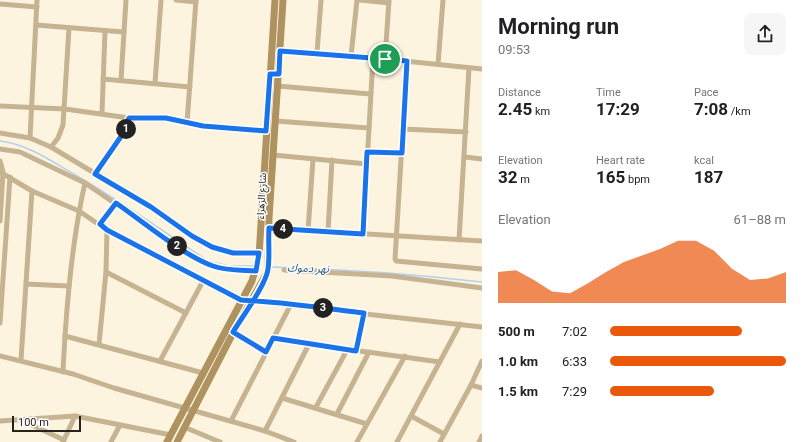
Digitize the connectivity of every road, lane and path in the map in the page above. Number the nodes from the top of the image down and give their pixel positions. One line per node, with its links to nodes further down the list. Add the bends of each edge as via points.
1 (37, 0): 14 (street)
2 (126, 0): 18 (street)
3 (160, 0): 34 (street)
4 (176, 0): 11 (street)
5 (275, 0): 26 (main road, شارع الزهراء)
6 (283, 0): 19 (main road, شارع الزهراء)
7 (321, 0): 20 (street)
8 (357, 0): 21 (street)
9 (360, 0): 12 (street)
10 (443, 0): 25 (street)
11 (196, 1): 36 (street)
12 (389, 2): 23 (street)
13 (0, 4): 14 (street)
14 (36, 6): 15 (street)
15 (36, 25): 16 (street); 39 (street)
16 (69, 28): 17 (street); 40 (street)
17 (105, 31): 18 (street); 32 (street)
18 (124, 32): 33 (street)
19 (280, 51): 20 (street); 27 (main road, شارع الزهراء)
20 (317, 53): 21 (street)
21 (351, 56): 22 (street)
22 (373, 58): 23 (street); 37 (street)
23 (385, 59): 24 (street)
24 (407, 61): 25 (street); 46 (street)
25 (438, 64): 28 (street)
26 (270, 65): 27 (main road); 30 (main road, شارع الزهراء)
27 (279, 66): 31 (main road, شارع الزهراء)
28 (468, 68): 29 (street); 48 (street)
29 (482, 69)
30 (270, 74): 31 (main road); 47 (main road, شارع الزهراء)
31 (279, 74): 35 (main road, شارع الزهراء)
32 (103, 79): 33 (street); 41 (street)
33 (121, 80): 34 (street)
34 (155, 83): 36 (street)
35 (278, 86): 37 (street); 43 (main road, شارع الزهراء)
36 (190, 87): 44 (street)
37 (370, 94): 45 (street)
38 (0, 106): 39 (street)
39 (31, 108): 40 (street); 50 (street)
40 (65, 109): 41 (street); 51 (street, via 62,131)
41 (102, 113): 42 (street)
42 (129, 118): 44 (street, via 166,118); 63 (street, via 122,135)
43 (276, 121): 45 (street); 55 (main road, شارع الزهراء)
44 (187, 123): 47 (street)
45 (368, 128): 53 (street)
46 (403, 129): 48 (street); 54 (street)
47 (266, 131): 80 (main road, شارع الزهراء)
48 (466, 132): 56 (street)
49 (0, 133): 50 (street)
50 (30, 138): 51 (street)
51 (51, 147): 63 (street)
52 (0, 149): 65 (street, via 26,155)
53 (367, 152): 54 (street); 61 (street)
54 (402, 153): 77 (street)
55 (273, 155): 57 (street); 72 (main road, شارع الزهراء)
56 (464, 157): 58 (street); 78 (street)
57 (313, 159): 59 (street); 74 (street)
58 (482, 159)
59 (332, 160): 61 (street); 75 (street)
60 (0, 161): 62 (street)
61 (367, 164): 76 (street)
62 (2, 172): 64 (street); 68 (street)
63 (95, 174): 80 (street, via 212,247 233,253)
64 (10, 177): 66 (street); 92 (street)
65 (85, 183): 67 (street); 69 (street)
66 (32, 191): 69 (street); 86 (street)
67 (116, 203): 71 (street); 82 (street, via 183,250 212,266 228,270)
68 (0, 210): 70 (street)
69 (79, 211): 71 (street); 87 (street)
70 (0, 221)
71 (100, 224): 73 (street)
72 (269, 228): 74 (street); 90 (main road, شارع الزهراء, via 268,271)
73 (107, 230): 84 (street); 85 (street)
74 (308, 231): 75 (street)
75 (328, 232): 76 (street)
76 (363, 234): 77 (street)
77 (397, 236): 78 (street); 81 (street, via 396,261)
78 (459, 240): 79 (street)
79 (482, 241)
80 (259, 255): 82 (main road, شارع الزهراء)
81 (482, 269)
82 (256, 270): 89 (main road, شارع الزهراء)
83 (284, 270): 88 (street, via 392,276)
84 (106, 272): 93 (street); 101 (street)
85 (203, 281): 89 (street); 93 (street)
86 (26, 284): 87 (street); 109 (street)
87 (69, 286): 99 (street)
88 (482, 288)
89 (241, 300): 90 (street); 114 (main road, شارع الزهراء)
90 (252, 301): 91 (street); 98 (main road, شارع الزهراء)
91 (291, 304): 94 (street); 100 (street)
92 (0, 308): 95 (street)
93 (186, 312): 110 (street)
94 (364, 313): 96 (street); 104 (street)
95 (0, 323)
96 (460, 324): 97 (street); 112 (street)
97 (482, 327)
98 (233, 332): 105 (street); 120 (main road, شارع الزهراء)
99 (65, 336): 101 (street); 113 (street)
100 (273, 338): 102 (street); 105 (street)
101 (99, 344): 110 (street)
102 (309, 344): 103 (street); 117 (street)
103 (347, 350): 104 (street); 119 (street)
104 (356, 351): 106 (street)
105 (266, 352): 126 (street)
106 (370, 352): 108 (street); 121 (street)
107 (0, 356): 109 (street)
108 (405, 356): 112 (street); 128 (street)
109 (21, 360): 113 (street)
110 (160, 361): 114 (street)
111 (482, 361): 115 (street)
112 (440, 362): 123 (street)
113 (63, 372): 118 (street)
114 (203, 373): 118 (main road, شارع الزهراء)
115 (471, 385): 116 (street); 131 (street)
116 (482, 388)
117 (282, 398): 119 (street); 130 (street)
118 (185, 407): 120 (street); 133 (main road, شارع الزهراء)
119 (316, 407): 121 (street)
120 (193, 410): 126 (street); 129 (main road, شارع الزهراء)
121 (337, 414): 128 (street)
122 (74, 416): 124 (street); 127 (street); 134 (street)
123 (411, 416): 131 (street); 140 (street)
124 (25, 420): 125 (street); 134 (street)
125 (0, 421)
126 (231, 421): 130 (street)
127 (120, 424): 133 (street); 135 (street)
128 (367, 424): 139 (street)
129 (184, 427): 136 (main road, شارع الزهراء); 137 (street)
130 (265, 431): 138 (street)
131 (444, 434): 141 (street)
132 (482, 436): 142 (street)
133 (169, 439)
134 (63, 441)
135 (111, 442)
136 (176, 442)
137 (220, 442)
138 (294, 442)
139 (357, 442)
140 (397, 442)
141 (440, 442)
142 (479, 442)

